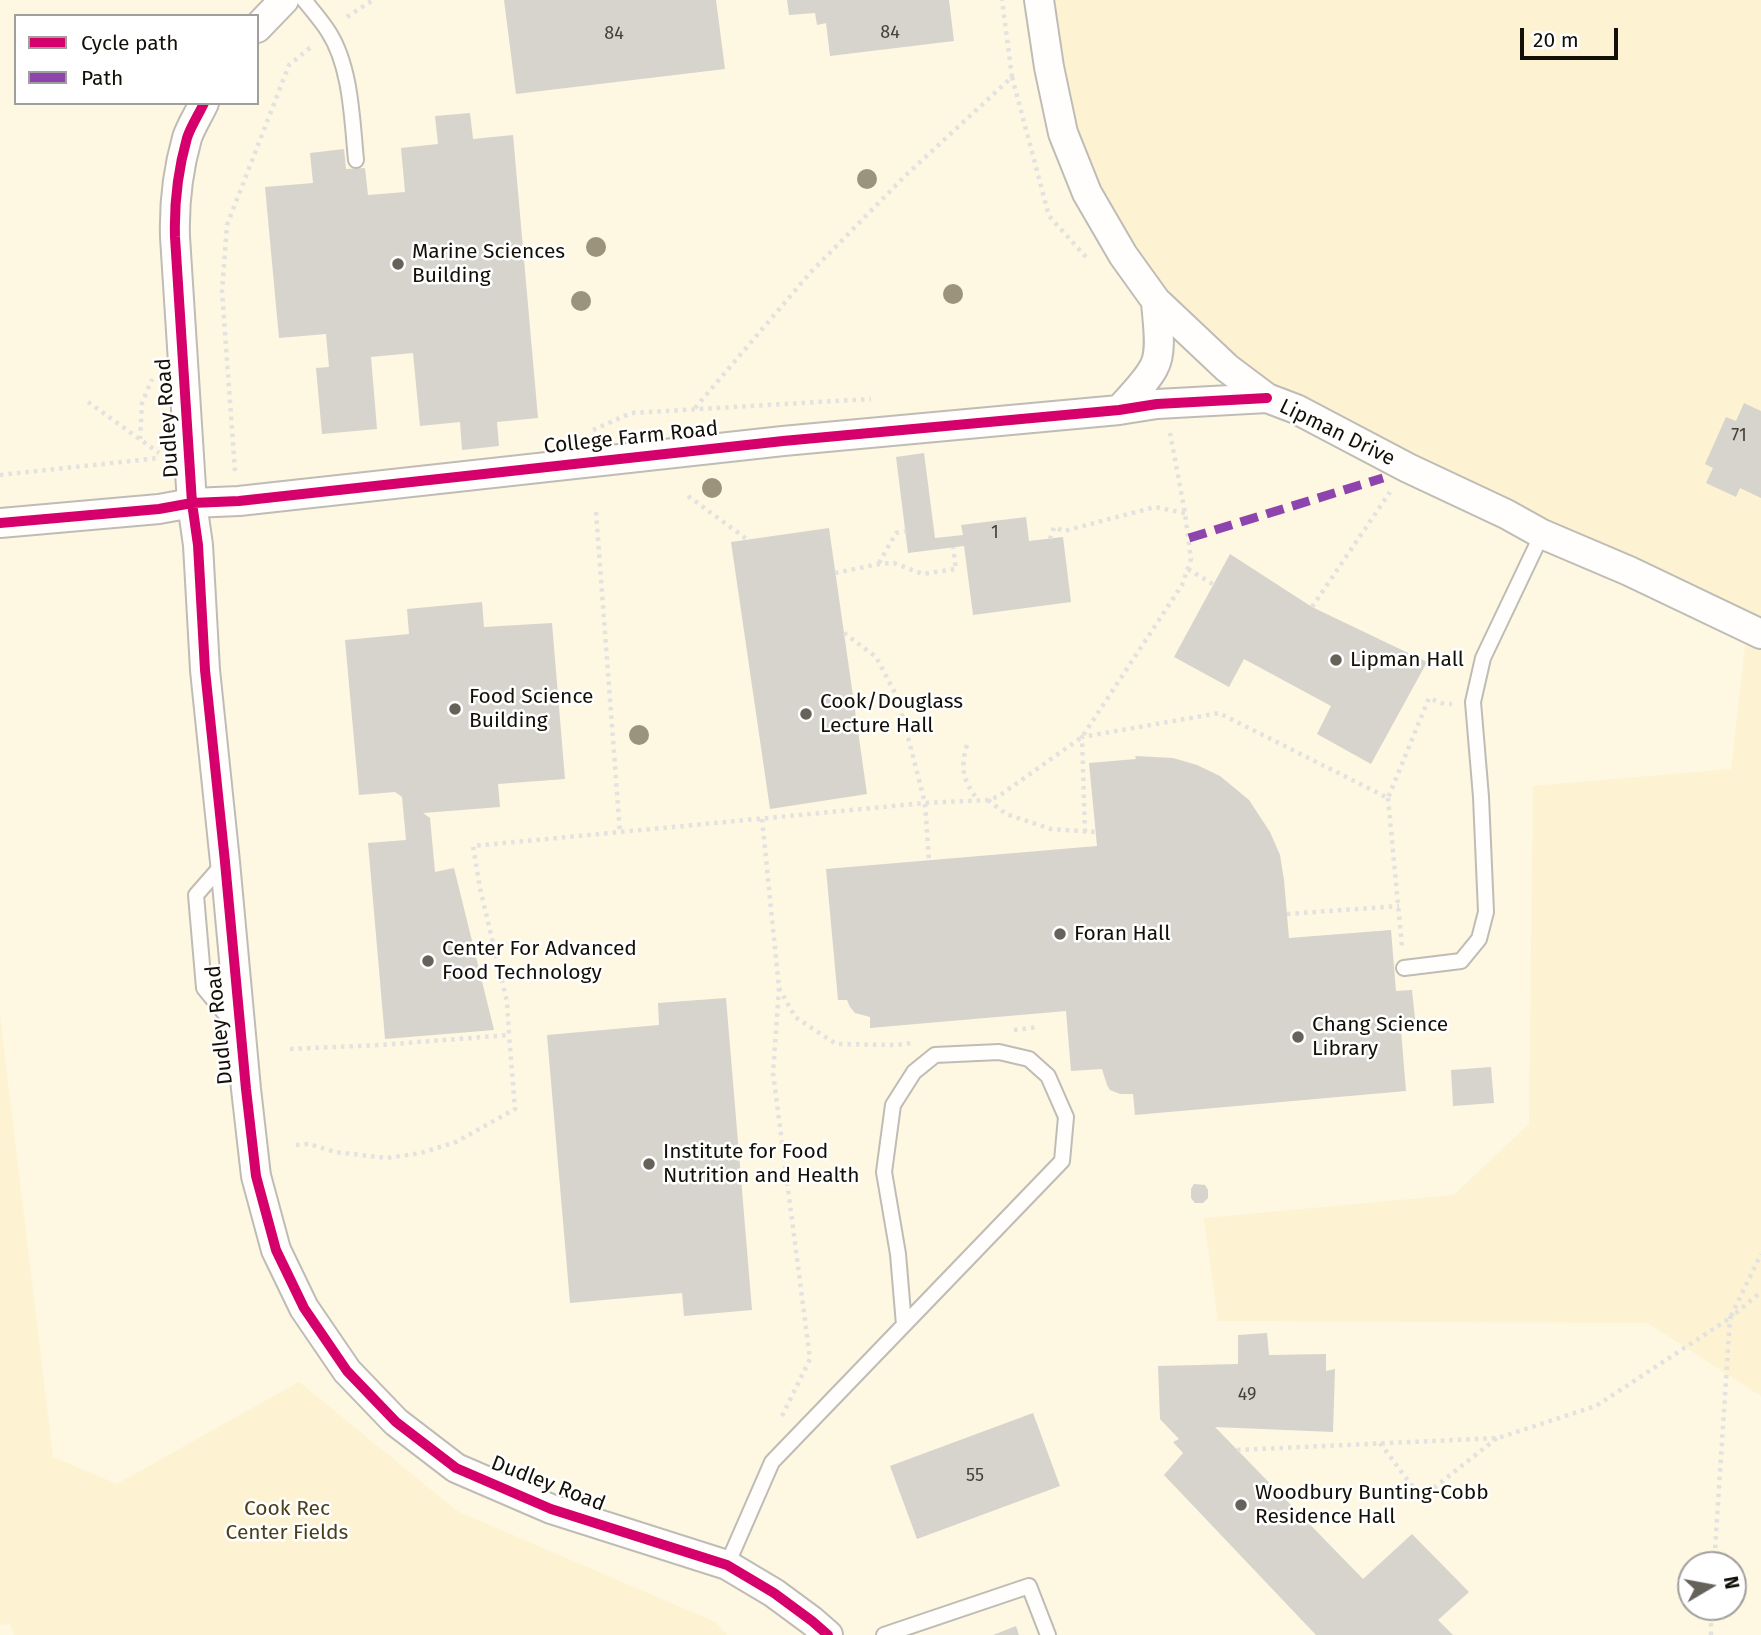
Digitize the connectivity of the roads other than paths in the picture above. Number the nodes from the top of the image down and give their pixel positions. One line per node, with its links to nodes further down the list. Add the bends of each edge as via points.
1 (284, 0): 4 (street)
2 (304, 0): 6 (lane, via 329,32 341,60 351,102)
3 (1039, 0): 7 (street, Lipman Drive, via 1063,133 1087,193 1123,255)
4 (259, 26)
5 (203, 105): 10 (street, Dudley Road, via 188,136 174,212)
6 (356, 160)
7 (1157, 301): 8 (street, Lipman Drive, via 1227,368); 9 (street, via 1155,366)
8 (1267, 398): 9 (street, College Farm Road); 12 (street, Lipman Drive)
9 (1119, 410): 10 (street, College Farm Road)
10 (192, 503): 11 (street, College Farm Road); 16 (street, Dudley Road, via 256,1176 276,1250 304,1308 347,1371 396,1422 456,1468 551,1509)
11 (0, 523)
12 (1542, 534): 13 (street, Lipman Drive); 14 (lane, via 1483,658 1473,702 1486,912 1479,939 1461,961)
13 (1761, 634)
14 (1404, 968)
15 (905, 1325): 15 (lane, via 1062,1161 1066,1117 1048,1076 1029,1059 999,1052 935,1055 914,1072 893,1105 884,1172); 16 (lane, via 772,1462)
16 (727, 1565): 17 (street, Dudley Road, via 774,1592)
17 (828, 1635)
18 (884, 1635): 19 (lane, via 1028,1586)
19 (1048, 1635)

